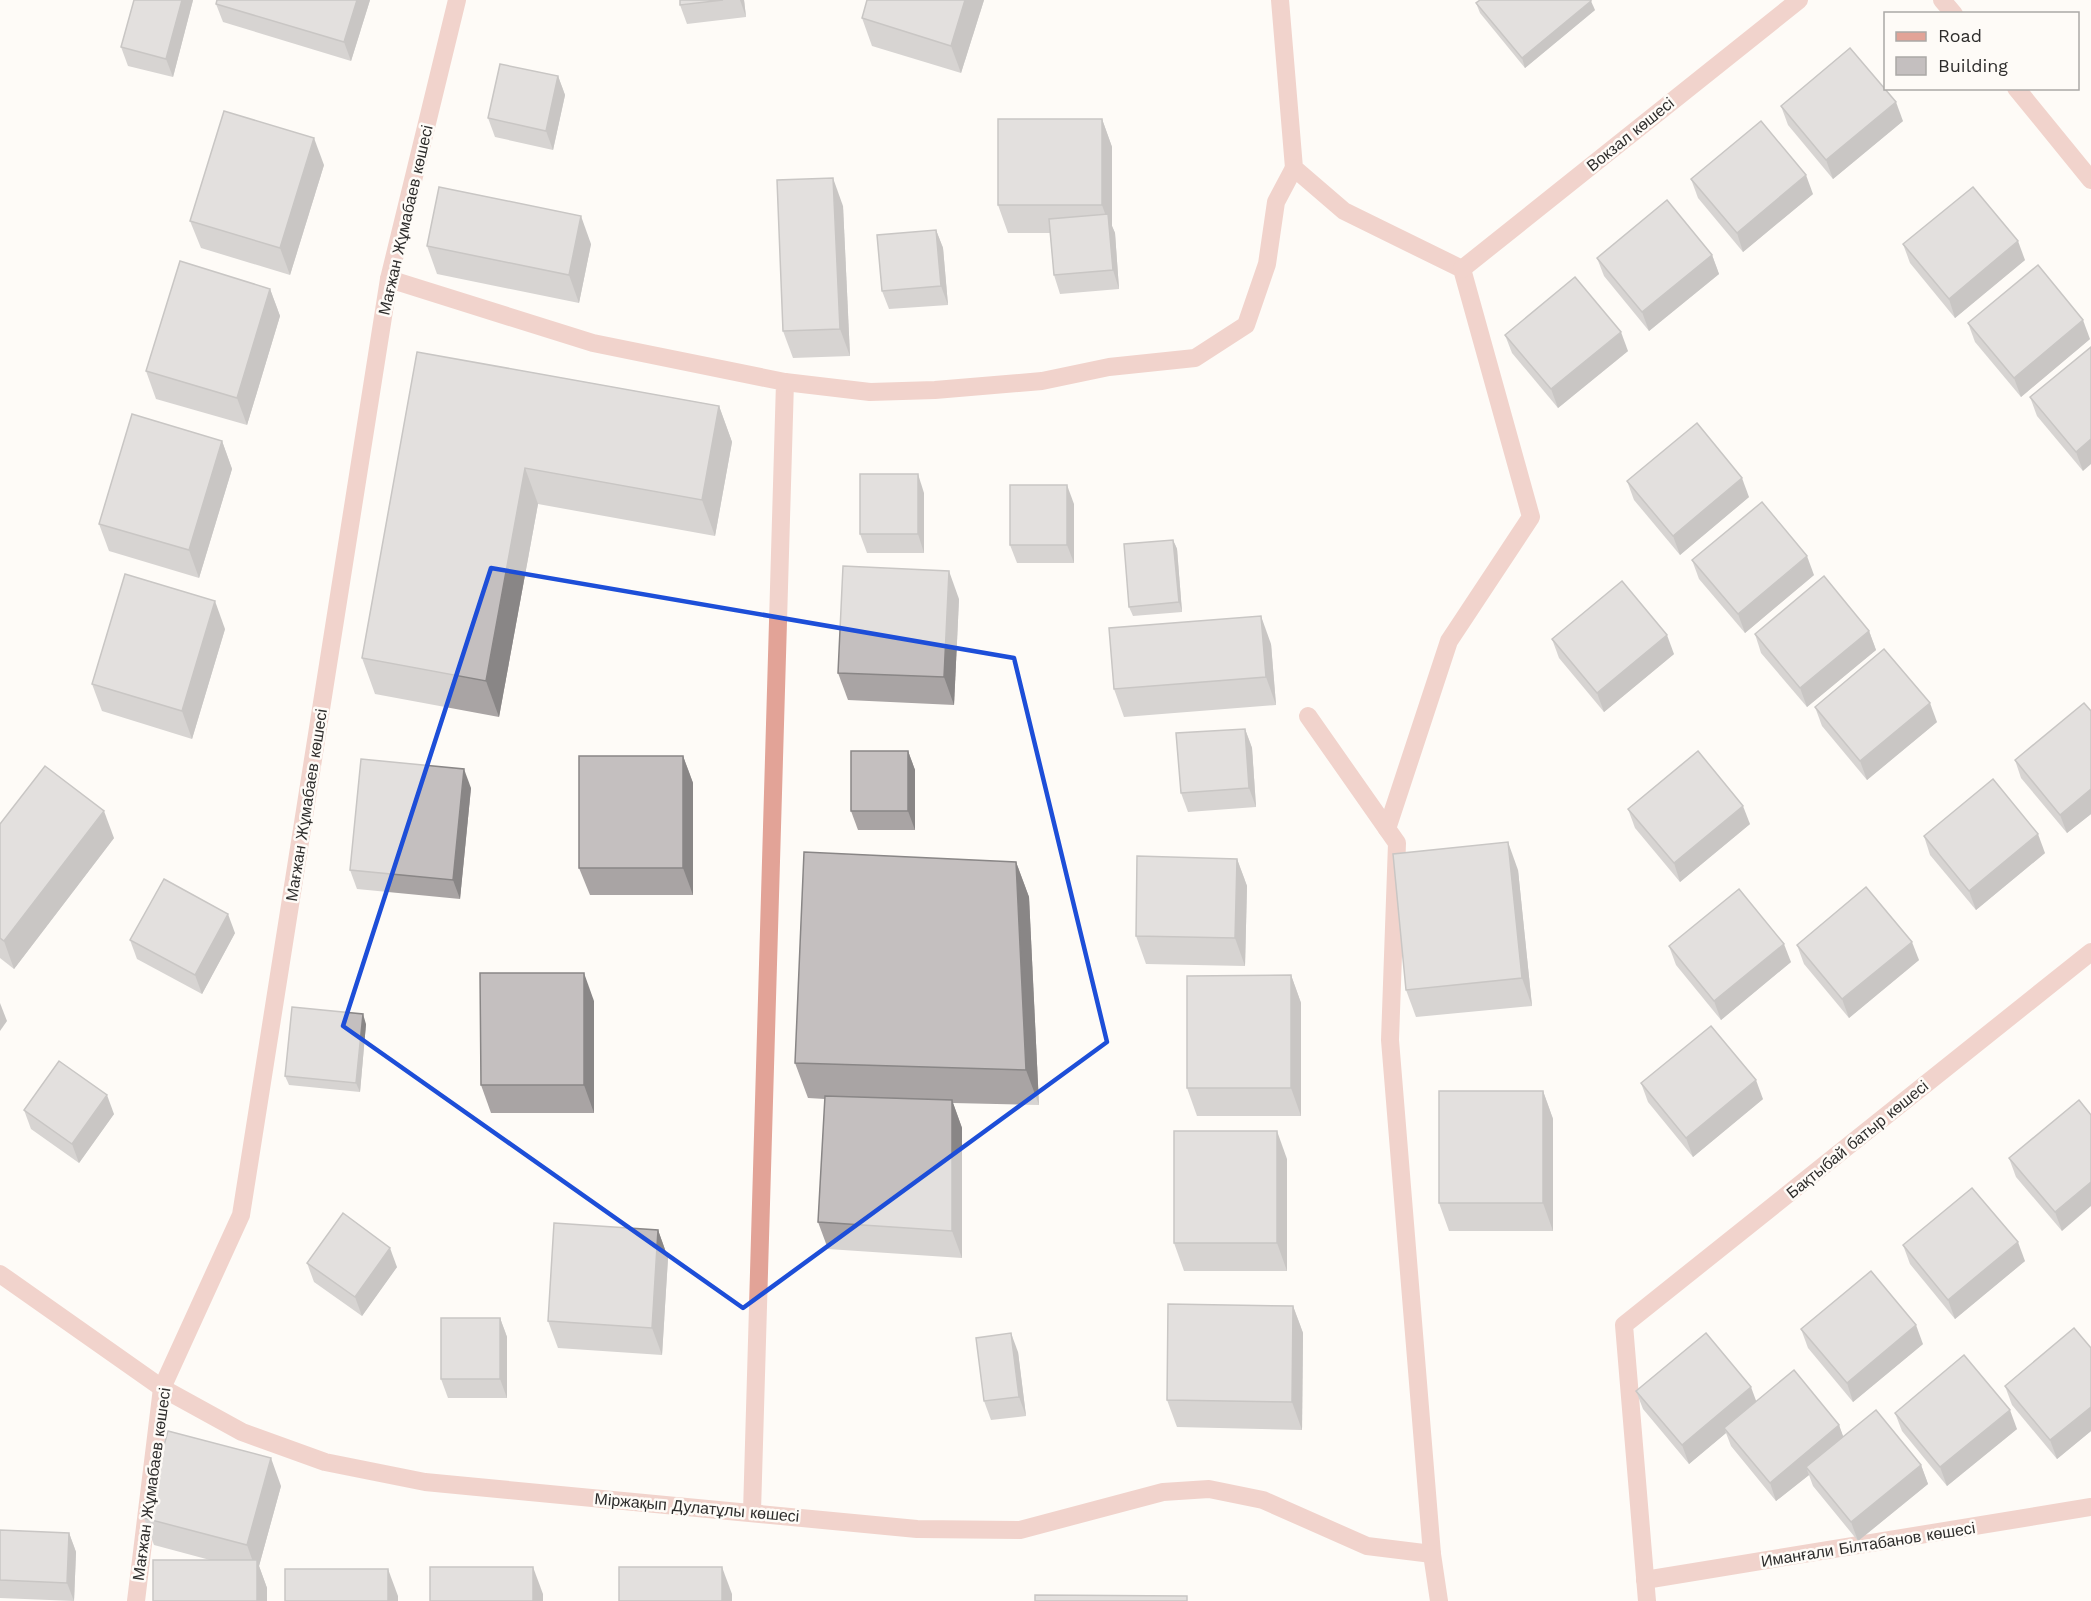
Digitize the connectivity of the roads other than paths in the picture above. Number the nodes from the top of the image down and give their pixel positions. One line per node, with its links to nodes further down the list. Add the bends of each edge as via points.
1 (457, 0): 10 (street, Мағжан Жұмабаев көшесі)
2 (1280, 0): 7 (street)
3 (1799, 0): 9 (street, Вокзал көшесі)
4 (1942, 0): 5 (street)
5 (1952, 12)
6 (2018, 90): 8 (street)
7 (1294, 168): 9 (street, via 1344,211); 11 (street, via 1276,202 1267,264 1246,325 1196,358 1109,367 1042,381 934,390 870,392)
8 (2091, 180)
9 (1462, 269): 13 (street, via 1531,518 1449,641)
10 (389, 279): 11 (street, via 594,343); 16 (street, Мағжан Жұмабаев көшесі, via 241,1215)
11 (785, 382): 18 (street)
12 (1308, 716): 13 (street)
13 (1387, 829): 19 (street, via 1397,843 1390,1040)
14 (2091, 952): 20 (street, Бақтыбай батыр көшесі, via 1624,1325)
15 (0, 1274): 16 (street, Міржақып Дулатұлы көшесі)
16 (162, 1388): 18 (street, Міржақып Дулатұлы көшесі, via 242,1432 325,1462 425,1482); 21 (street, Мағжан Жұмабаев көшесі)
17 (2091, 1507): 20 (street, Иманғали Білтабанов көшесі)
18 (752, 1512): 19 (street, Міржақып Дулатұлы көшесі, via 917,1529 1020,1530 1163,1492 1209,1489 1263,1500 1367,1546)
19 (1432, 1554): 22 (street)
20 (1645, 1580): 23 (street)
21 (136, 1601)
22 (1439, 1601)
23 (1647, 1601)

